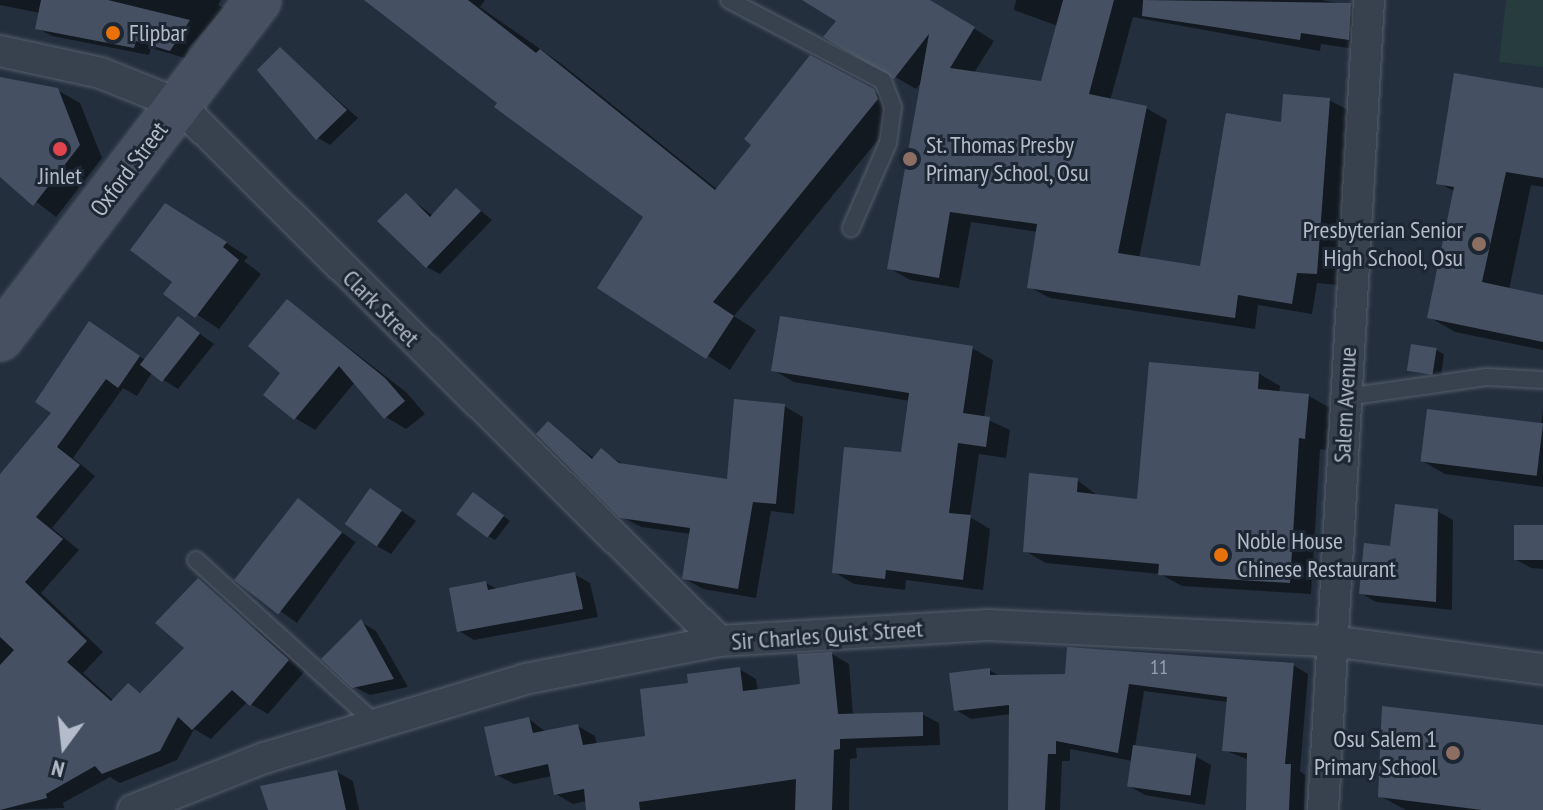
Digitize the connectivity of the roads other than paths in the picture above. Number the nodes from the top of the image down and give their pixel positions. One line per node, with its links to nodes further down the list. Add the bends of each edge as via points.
1 (258, 0): 5 (main road, Oxford Street)
2 (729, 0): 6 (lane, via 883,81 893,107 888,143)
3 (1369, 0): 9 (street, Salem Avenue)
4 (0, 51): 5 (street, Clark Street, via 101,73)
5 (178, 104): 7 (main road, Oxford Street); 11 (street, Clark Street)
6 (851, 228)
7 (0, 338)
8 (1543, 380): 9 (lane, via 1487,377)
9 (1346, 397): 12 (street, Salem Avenue)
10 (196, 560): 14 (lane)
11 (719, 641): 12 (street, Sir Charles Quist Street, via 988,625); 14 (street, Sir Charles Quist Street, via 525,679)
12 (1332, 641): 13 (street, Sir Charles Quist Street); 16 (street, Salem Avenue)
13 (1543, 669)
14 (376, 724): 15 (street, Sir Charles Quist Street, via 264,758)
15 (133, 810)
16 (1323, 810)

